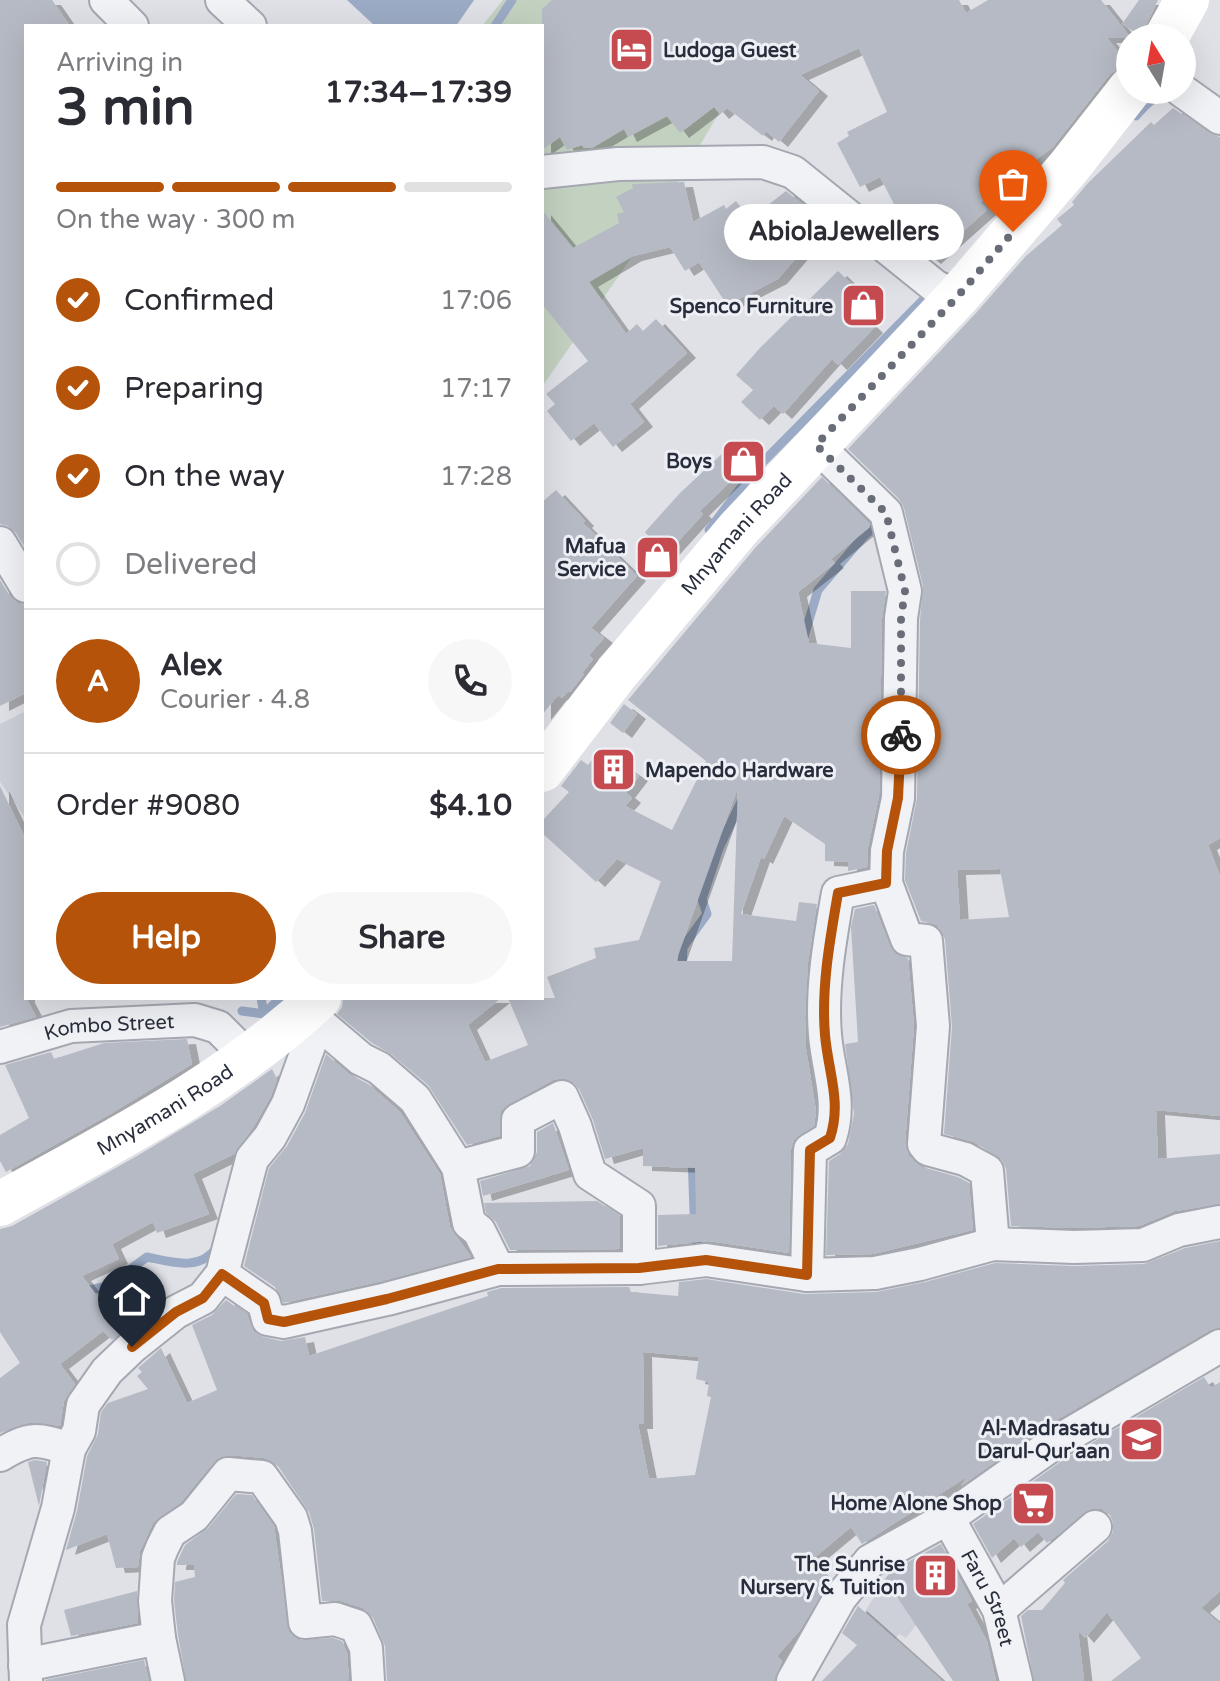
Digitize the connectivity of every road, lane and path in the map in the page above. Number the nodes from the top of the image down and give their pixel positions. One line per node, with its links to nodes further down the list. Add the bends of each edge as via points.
1 (106, 0): 4 (street)
2 (222, 0): 5 (street)
3 (1187, 0): 6 (street)
4 (130, 24)
5 (248, 24)
6 (1174, 24)
7 (1196, 101): 9 (street)
8 (1118, 104): 11 (street, Mnyamani Road)
9 (1220, 118)
10 (544, 172): 11 (street, via 618,164 763,162 793,172 936,287)
11 (958, 296): 12 (street, Mnyamani Road)
12 (816, 445): 15 (street, Mnyamani Road, via 739,528); 16 (street, via 886,513 905,591 898,798)
13 (0, 543): 14 (street)
14 (24, 583)
15 (544, 767)
16 (886, 883): 24 (street, via 907,939 926,941 933,1026 924,1144 987,1171); 28 (street, via 838,893 826,967 825,1034 836,1122 830,1138 810,1150)
17 (203, 1000): 19 (street)
18 (314, 1009): 19 (street, Mnyamani Road); 21 (street, via 361,1059 415,1099); 27 (street, via 312,1037 288,1104 252,1159)
19 (233, 1042): 20 (street, Kombo Street, via 195,1020 71,1026); 22 (street, Mnyamani Road, via 168,1111)
20 (0, 1047)
21 (458, 1167): 25 (street, via 518,1151 518,1120 562,1097 590,1174 639,1206); 26 (street, via 469,1223 479,1231)
22 (0, 1204)
23 (1220, 1222): 24 (street, via 1179,1230 1143,1245)
24 (993, 1244): 28 (street, via 875,1273)
25 (639, 1268): 26 (street); 28 (street, via 706,1260)
26 (498, 1269): 27 (street, via 284,1322 268,1319 264,1303)
27 (222, 1274): 30 (street, via 203,1298 176,1312 107,1371 83,1405 79,1431)
28 (807, 1275)
29 (1220, 1346): 32 (street, via 1053,1444)
30 (69, 1449): 31 (street, via 26,1440); 36 (street, via 24,1625)
31 (0, 1455)
32 (948, 1518): 34 (street, Faru Street); 39 (street, via 870,1561 840,1598)
33 (1095, 1527): 34 (street)
34 (999, 1610): 40 (street, Faru Street)
35 (159, 1638): 36 (street); 37 (street); 38 (street, via 158,1558 170,1532 194,1516 228,1474 262,1477 295,1531 305,1622 335,1619 356,1626 366,1648)
36 (26, 1673)
37 (168, 1681)
38 (368, 1681)
39 (793, 1681)
40 (1016, 1681)

